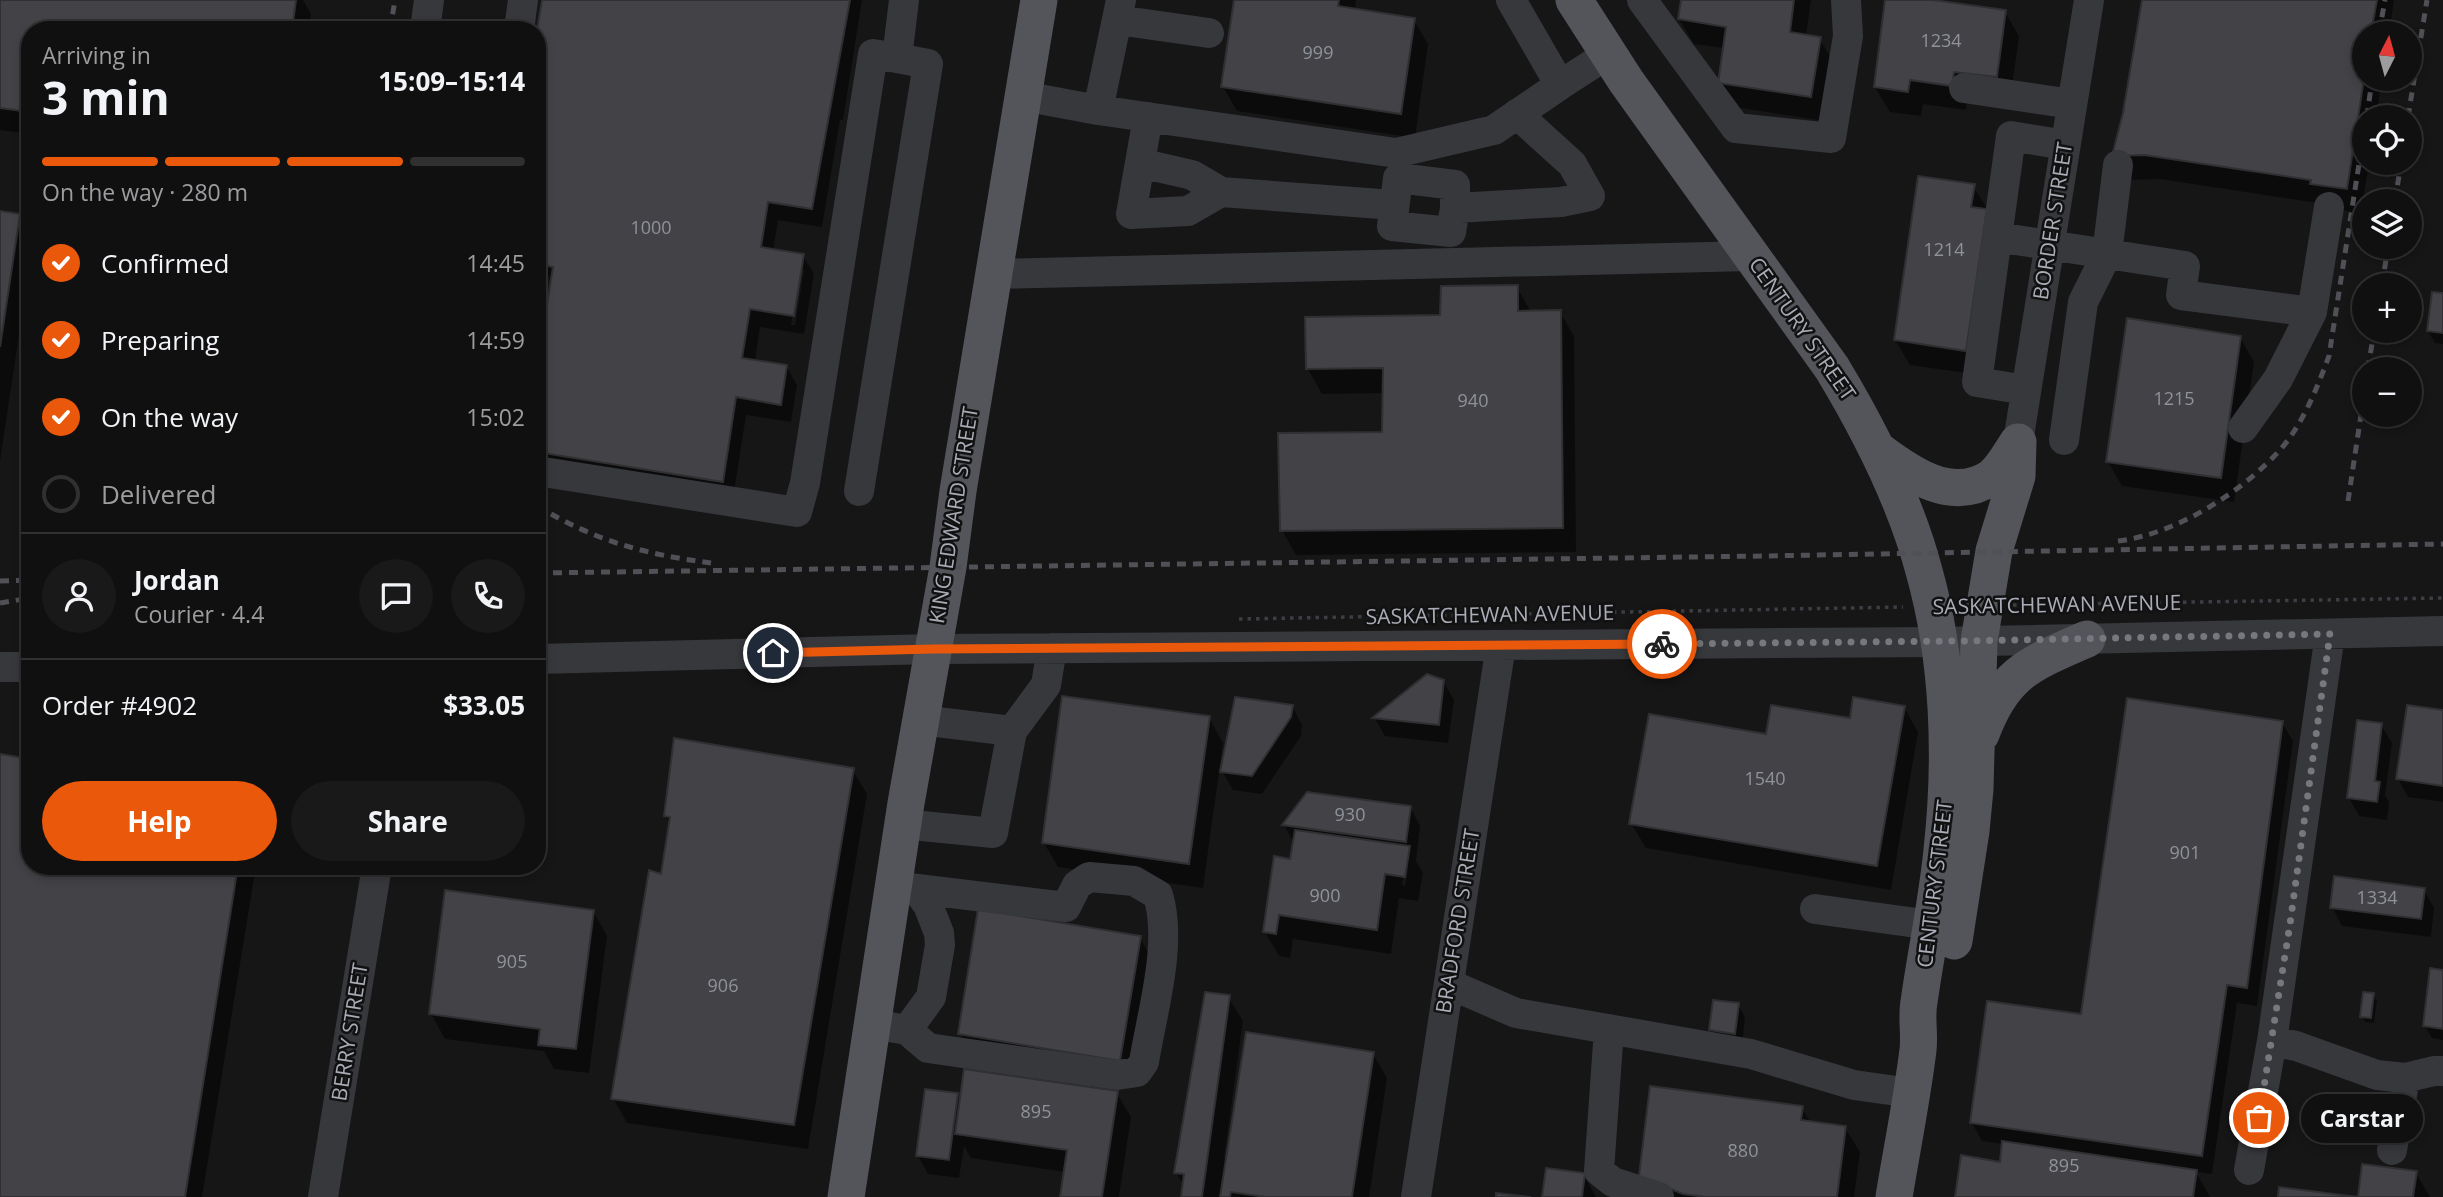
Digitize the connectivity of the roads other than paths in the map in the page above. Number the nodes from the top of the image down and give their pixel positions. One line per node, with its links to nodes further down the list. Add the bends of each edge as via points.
1 (429, 0): 11 (street)
2 (523, 0): 12 (street)
3 (904, 0): 15 (street)
4 (1040, 0): 18 (main road, KING EDWARD STREET)
5 (1511, 0): 16 (street)
6 (1574, 0): 14 (main road, CENTURY STREET)
7 (1642, 0): 8 (street, via 1736,128 1831,138 1848,36)
8 (1846, 0)
9 (2089, 0): 19 (street, BORDER STREET)
10 (1119, 10): 13 (street); 20 (street)
11 (426, 21)
12 (520, 21)
13 (1209, 33)
14 (1608, 54): 16 (street); 31 (main road, CENTURY STREET)
15 (897, 58): 39 (street, via 873,54 806,483 797,512); 40 (street, via 928,64)
16 (1560, 85): 21 (street)
17 (1964, 88): 19 (street)
18 (1023, 96): 20 (street); 32 (main road, KING EDWARD STREET)
19 (2072, 104): 23 (street, BORDER STREET)
20 (1098, 110): 22 (street)
21 (1517, 114): 22 (street, via 1494,130 1396,153); 26 (street, via 1572,164 1590,197 1455,208 1455,185 1398,178 1394,205)
22 (1148, 117): 24 (street)
23 (2066, 145): 28 (street, via 2011,136); 29 (street, BORDER STREET)
24 (1140, 163): 26 (street, via 1192,176); 26 (street, via 1131,214 1188,211)
25 (2119, 165): 30 (street)
26 (1221, 192)
27 (2329, 207): 33 (street)
28 (1997, 237): 29 (street); 34 (street, via 1978,382)
29 (2049, 245): 30 (street); 34 (street, BORDER STREET)
30 (2107, 254): 33 (street, via 2185,266 2180,295); 36 (street, via 2083,302)
31 (1750, 256): 32 (street); 38 (main road, CENTURY STREET, via 1832,368)
32 (994, 274): 48 (main road, KING EDWARD STREET)
33 (2312, 312): 35 (street, via 2278,379)
34 (2026, 390): 37 (street, BORDER STREET)
35 (2243, 428)
36 (2064, 440)
37 (2018, 442): 38 (main road, via 1993,476 1959,488 1918,478); 41 (main road, via 2017,476 1994,551)
38 (1877, 449): 42 (main road, CENTURY STREET, via 1919,552)
39 (546, 472)
40 (859, 491)
41 (1981, 623): 42 (street, SASKATCHEWAN AVENUE); 45 (street, SASKATCHEWAN AVENUE); 54 (main road)
42 (1935, 624): 46 (street, SASKATCHEWAN AVENUE); 59 (main road, CENTURY STREET, via 1947,771)
43 (2443, 631): 44 (street, SASKATCHEWAN AVENUE)
44 (2330, 634): 45 (street, SASKATCHEWAN AVENUE); 63 (street)
45 (2087, 639): 54 (main road, via 2045,657 2009,682 1995,701)
46 (1501, 645): 47 (street, SASKATCHEWAN AVENUE); 60 (street, BRADFORD STREET)
47 (1052, 648): 48 (street, SASKATCHEWAN AVENUE); 53 (street, via 1046,685)
48 (933, 649): 49 (street, SASKATCHEWAN AVENUE); 52 (main road, KING EDWARD STREET)
49 (546, 659)
50 (0, 667): 51 (street)
51 (21, 667)
52 (920, 720): 53 (street); 55 (main road, KING EDWARD STREET)
53 (1012, 731): 55 (street, via 993,833)
54 (1976, 748): 64 (main road, via 1971,831 1950,962 1935,1018)
55 (902, 824): 57 (main road, KING EDWARD STREET)
56 (376, 875): 70 (street, BERRY STREET)
57 (905, 888): 61 (main road, KING EDWARD STREET); 61 (street, via 928,905 940,945 931,998); 61 (street, via 1066,906 1077,885 1089,877 1134,881 1158,895 1163,910 1162,960 1144,1062 1137,1072 1117,1075 928,1048)
58 (1815, 909): 59 (street)
59 (1931, 925): 64 (main road, CENTURY STREET, via 1918,1006)
60 (1449, 984): 62 (street, via 1516,1013); 72 (street, BRADFORD STREET)
61 (889, 1027): 71 (main road, KING EDWARD STREET)
62 (1609, 1029): 67 (street, via 1751,1054 1854,1085); 73 (street, via 1599,1171 1613,1182)
63 (2272, 1041): 66 (street, via 2377,1075); 69 (street)
64 (1919, 1047): 67 (main road, CENTURY STREET)
65 (2443, 1071): 66 (street)
66 (2405, 1078): 68 (street)
67 (1911, 1093): 74 (main road, CENTURY STREET)
68 (2392, 1150)
69 (2249, 1170)
70 (323, 1197)
71 (846, 1197)
72 (1416, 1197)
73 (1659, 1197)
74 (1894, 1197)

